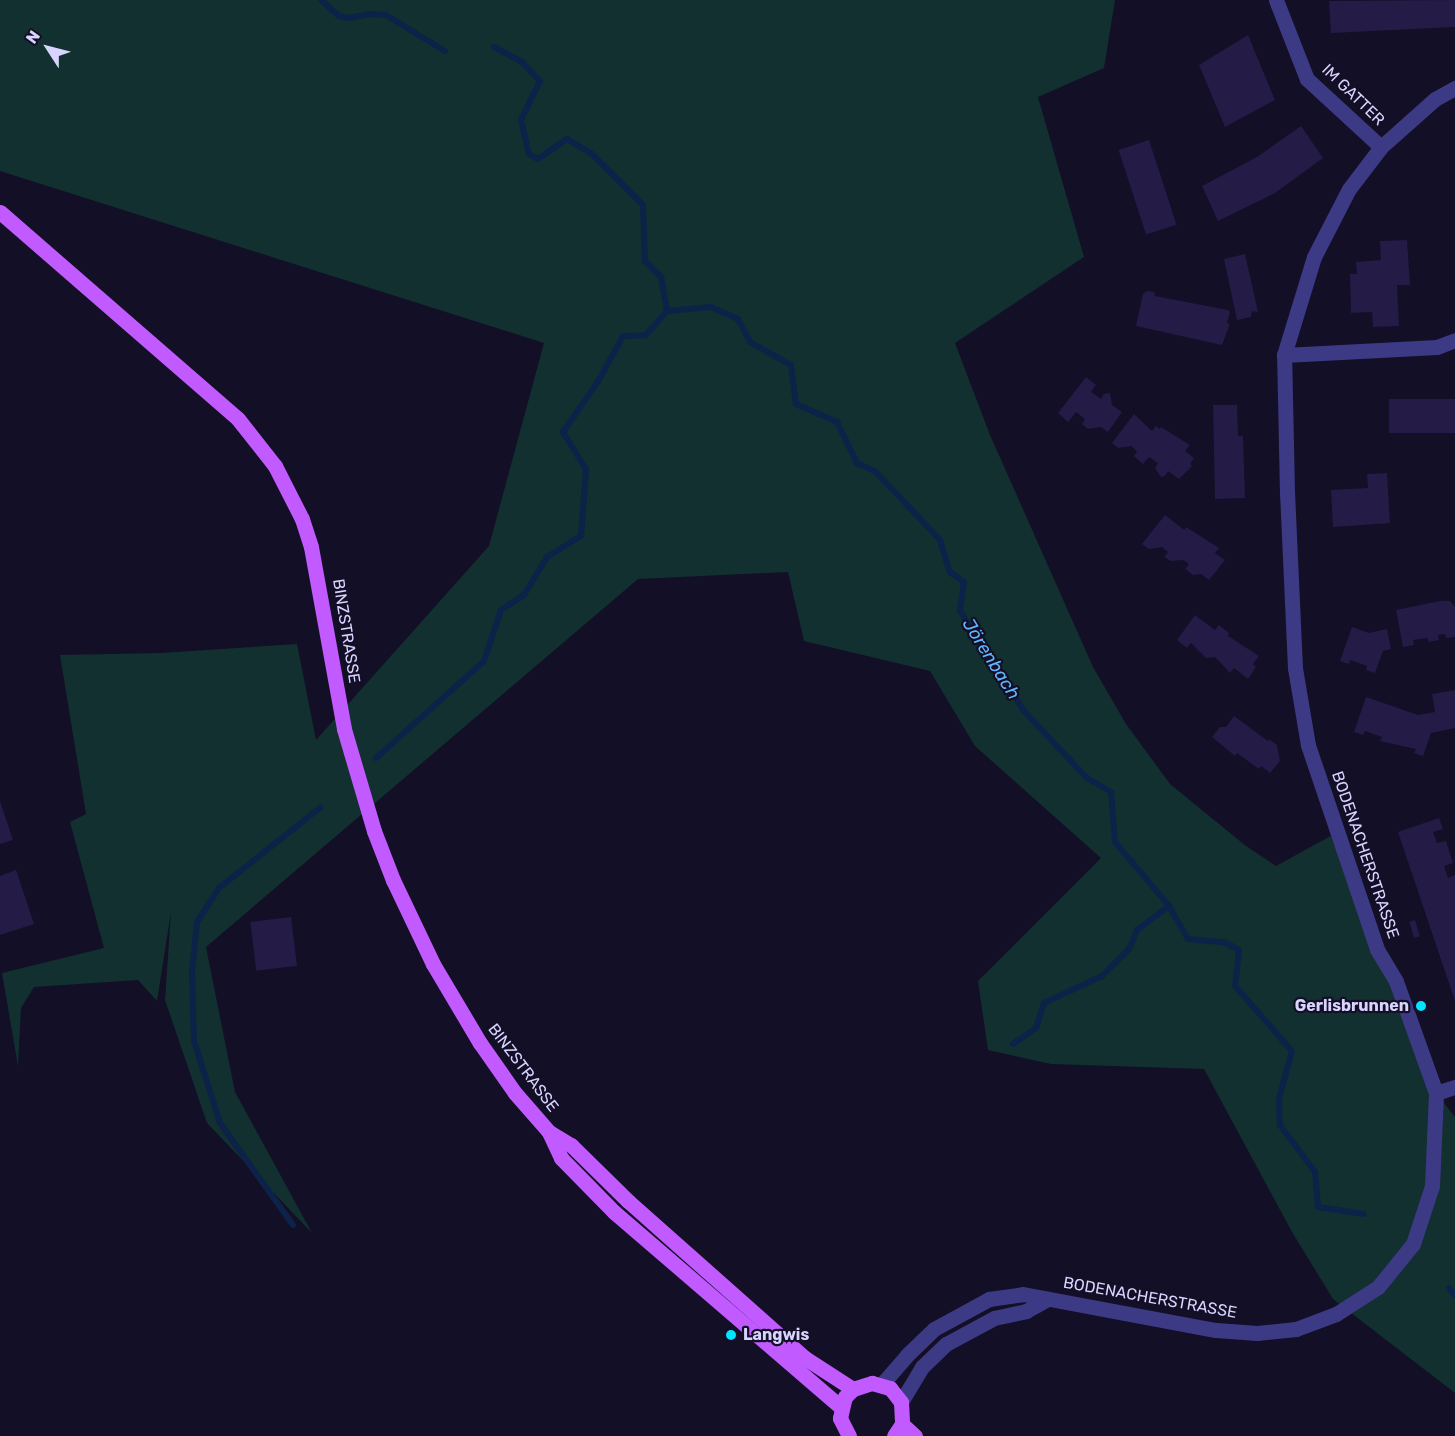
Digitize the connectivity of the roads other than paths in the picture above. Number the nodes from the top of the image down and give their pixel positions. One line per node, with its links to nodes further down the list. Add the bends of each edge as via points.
1 (1276, 0): 3 (street, IM GATTER, via 1308,80)
2 (1455, 88): 3 (street, BODENACHERSTRASSE, via 1435,99)
3 (1381, 147): 6 (street, BODENACHERSTRASSE, via 1348,189 1324,232)
4 (0, 212): 9 (main road, BINZSTRASSE, via 238,419 275,466 302,519 311,547 344,729 393,880 433,964 480,1043)
5 (1455, 340): 6 (street, via 1437,347)
6 (1284, 354): 8 (street, BODENACHERSTRASSE, via 1294,658 1308,745 1377,949 1396,981)
7 (1455, 1087): 8 (street)
8 (1436, 1093): 10 (street, BODENACHERSTRASSE, via 1432,1186 1413,1244 1378,1287 1336,1314 1296,1329 1257,1333 1216,1330)
9 (549, 1132): 12 (main road, BINZSTRASSE, via 571,1145 628,1201 805,1358); 14 (main road, BINZSTRASSE, via 561,1158 614,1212)
10 (1048, 1299): 11 (street, BODENACHERSTRASSE, via 1023,1294 1004,1296 959,1313 934,1329); 13 (street, BODENACHERSTRASSE, via 1026,1311 994,1318 946,1344 922,1367)
11 (882, 1384): 12 (main road, via 862,1384); 13 (main road)
12 (853, 1389): 14 (main road)
13 (901, 1402): 15 (main road)
14 (841, 1407): 16 (main road, via 840,1418)
15 (898, 1430): 17 (main road)
16 (849, 1436)
17 (915, 1436)

